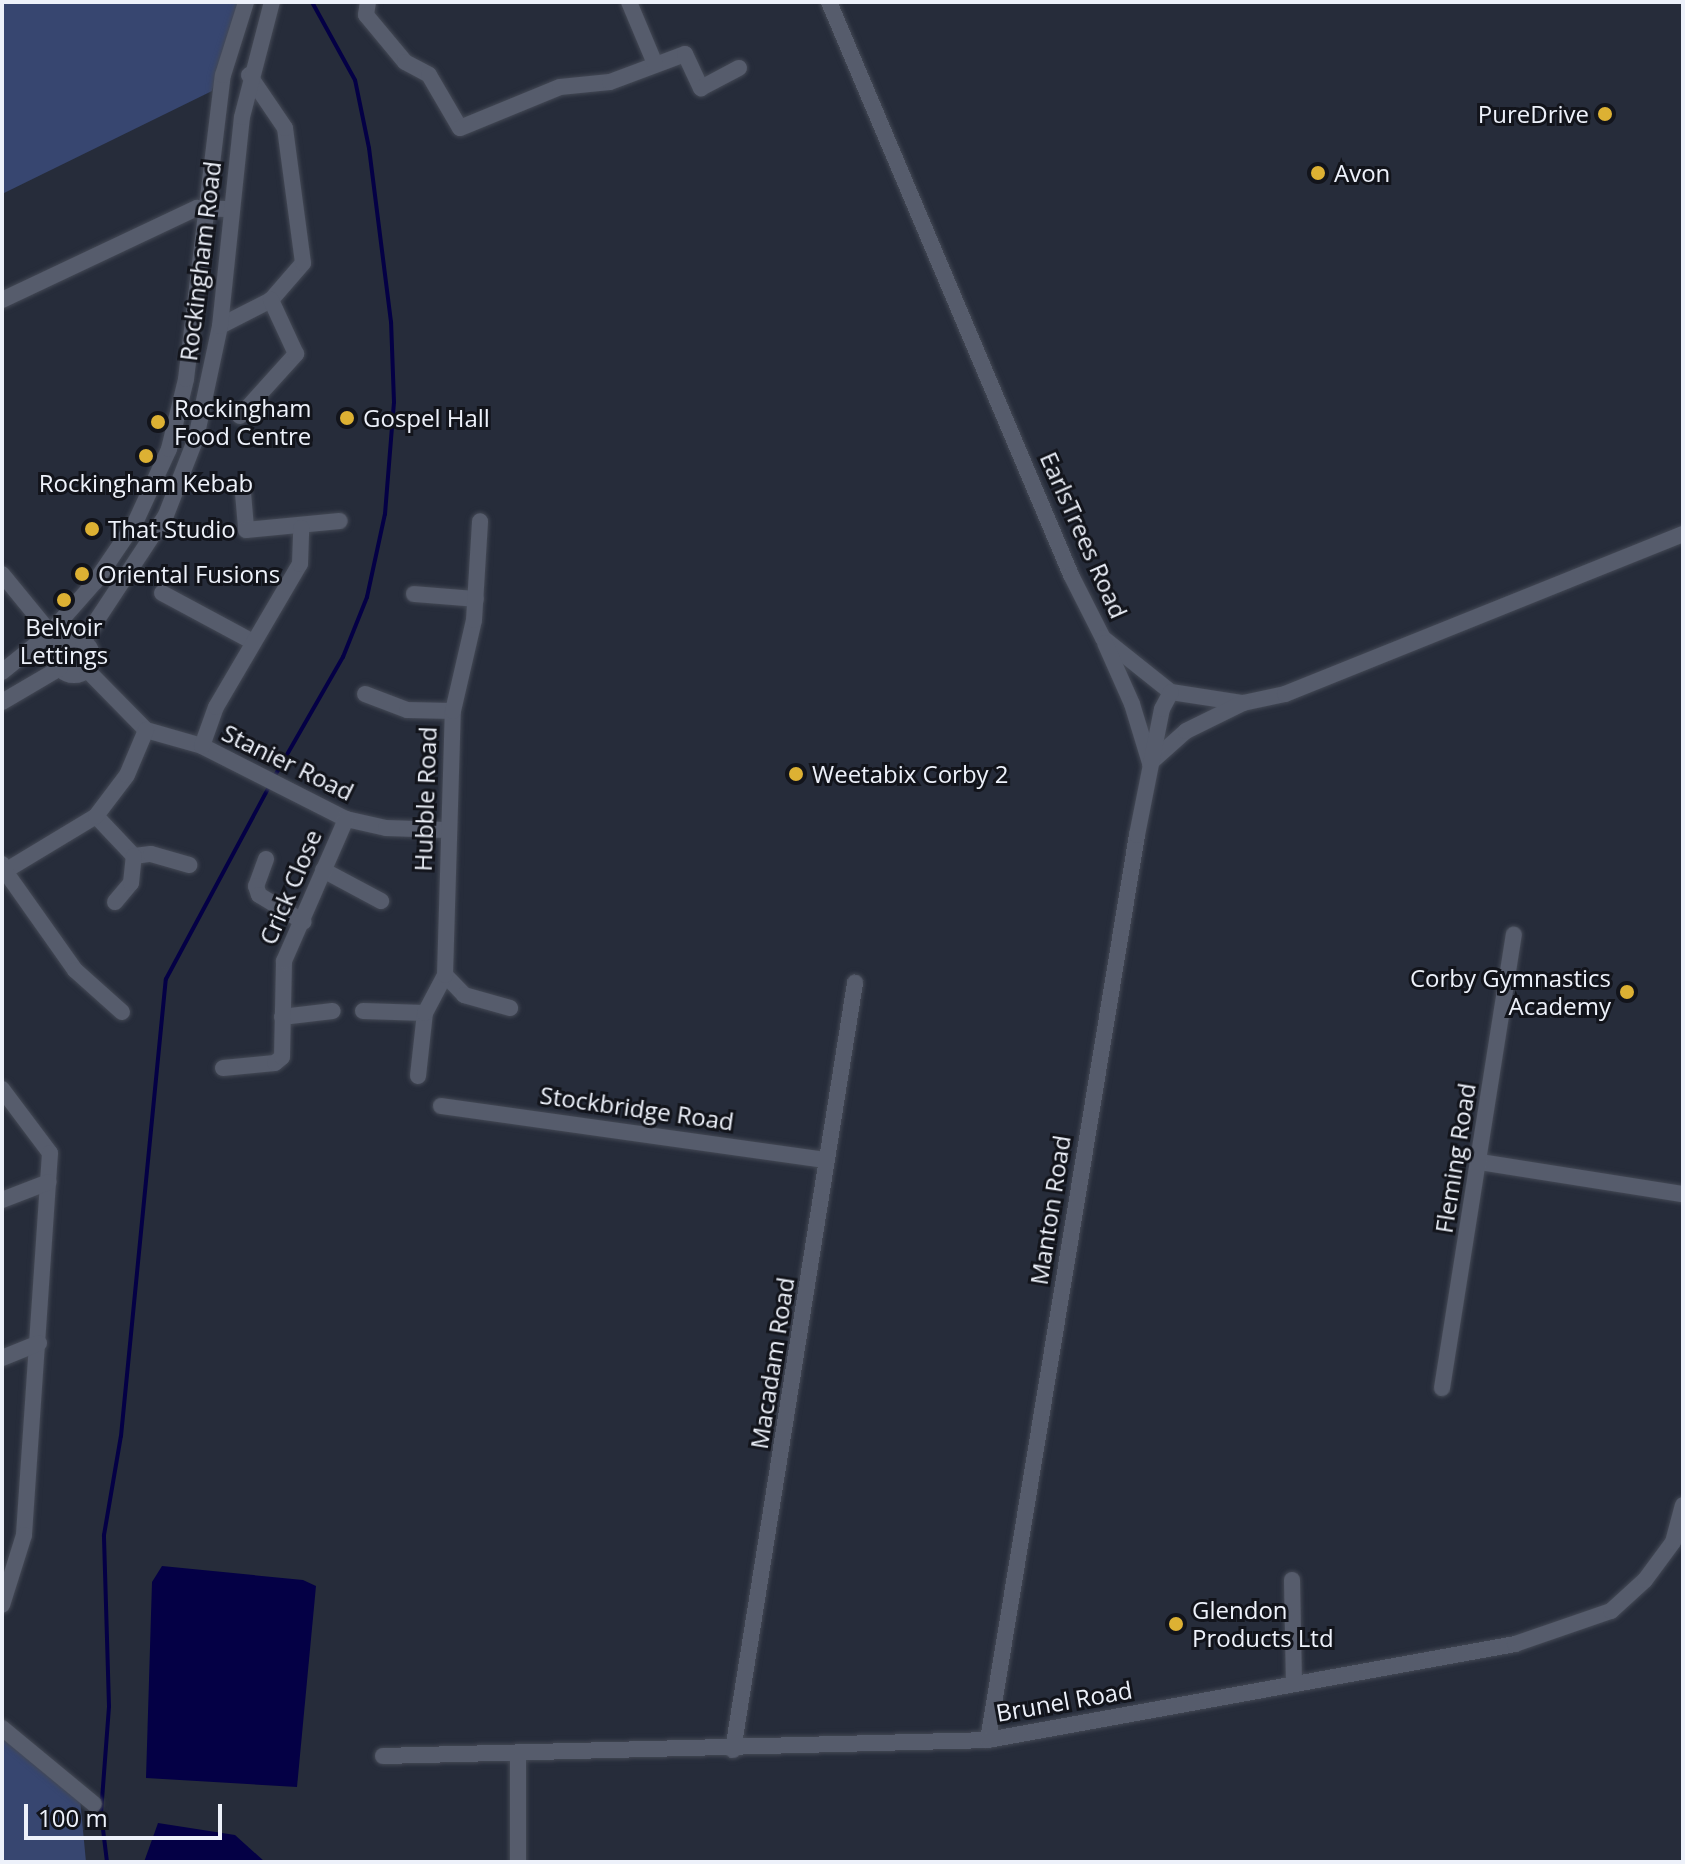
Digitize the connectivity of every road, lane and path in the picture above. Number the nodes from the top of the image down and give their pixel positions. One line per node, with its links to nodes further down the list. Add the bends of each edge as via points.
1 (246, 2): 9 (street, via 223,75)
2 (272, 2): 8 (street, Rockingham Road)
3 (368, 2): 6 (street, via 366,15 405,62 429,75 460,128 560,87 610,82)
4 (629, 2): 6 (street)
5 (829, 2): 26 (street, EarlsTrees Road, via 1071,575)
6 (655, 64): 7 (street, via 685,54 701,88)
7 (739, 68)
8 (249, 75): 10 (street, Rockingham Road); 12 (street, via 285,128 303,263)
9 (206, 207): 10 (street); 11 (street); 18 (street, via 178,418)
10 (232, 209): 13 (street, Rockingham Road)
11 (2, 300)
12 (271, 300): 13 (street); 14 (street, via 296,354)
13 (220, 326): 21 (street, Rockingham Road, via 196,438)
14 (240, 416)
15 (243, 493): 19 (street, via 246,530)
16 (340, 521): 19 (street)
17 (480, 521): 25 (street, Hubble Road)
18 (135, 523): 21 (street); 27 (street)
19 (301, 528): 29 (street, via 300,564)
20 (1683, 534): 36 (street, EarlsTrees Road, via 1328,681)
21 (154, 535): 28 (street, Rockingham Road)
22 (2, 574): 27 (street)
23 (162, 593): 29 (street)
24 (414, 594): 25 (street)
25 (476, 599): 37 (street, Hubble Road)
26 (1103, 638): 33 (street, EarlsTrees Road); 40 (street)
27 (55, 640): 28 (street); 30 (street); 32 (street)
28 (83, 641): 31 (street, via 92,655)
29 (253, 642): 39 (street, via 216,707)
30 (60, 668): 31 (street, via 74,675); 35 (street)
31 (87, 670): 38 (street, Stanier Road)
32 (2, 672)
33 (1171, 692): 36 (street, EarlsTrees Road); 40 (street, Manton Road)
34 (365, 694): 37 (street, via 407,710)
35 (2, 702)
36 (1243, 703): 40 (street, via 1186,731)
37 (453, 711): 43 (street, Hubble Road)
38 (146, 730): 39 (street, Stanier Road); 41 (street, via 127,775)
39 (202, 746): 42 (street, Stanier Road)
40 (1150, 763): 78 (street, Manton Road)
41 (96, 816): 44 (street); 47 (street)
42 (346, 819): 43 (street, Stanier Road, via 386,828); 48 (street, Crick Close)
43 (447, 830): 53 (street, Hubble Road)
44 (134, 856): 46 (street, via 151,854); 50 (street, via 131,883)
45 (266, 859): 51 (street, via 256,886 259,895)
46 (189, 865)
47 (4, 868): 58 (street, via 75,970)
48 (323, 870): 49 (street); 51 (street, Crick Close)
49 (381, 901)
50 (115, 902)
51 (304, 922): 60 (street, Crick Close, via 284,961)
52 (1514, 935): 66 (street, Fleming Road)
53 (445, 975): 55 (street, via 464,995); 59 (street, Hubble Road)
54 (855, 983): 65 (street, Macadam Road)
55 (510, 1008)
56 (333, 1011): 60 (street)
57 (363, 1011): 59 (street)
58 (122, 1012)
59 (425, 1013): 62 (street, Hubble Road)
60 (282, 1017): 61 (street, Crick Close, via 282,1057 275,1063)
61 (223, 1068)
62 (418, 1076)
63 (2, 1089): 67 (street, via 50,1153)
64 (441, 1106): 65 (street, Stockbridge Road)
65 (826, 1160): 79 (street, Macadam Road)
66 (1480, 1162): 68 (street); 72 (street, Fleming Road)
67 (49, 1182): 69 (street); 70 (street)
68 (1683, 1194)
69 (2, 1200)
70 (39, 1343): 71 (street); 75 (street, via 24,1535)
71 (2, 1358)
72 (1442, 1388)
73 (1683, 1505): 76 (street, Brunel Road, via 1673,1542 1600,1618 1515,1644)
74 (1292, 1580): 76 (street)
75 (2, 1605)
76 (1294, 1682): 78 (street, Brunel Road)
77 (2, 1728): 82 (street)
78 (988, 1740): 79 (street, Brunel Road)
79 (733, 1750): 80 (street, Brunel Road)
80 (518, 1753): 81 (street, Brunel Road); 83 (street)
81 (383, 1756)
82 (94, 1804)
83 (518, 1862)

